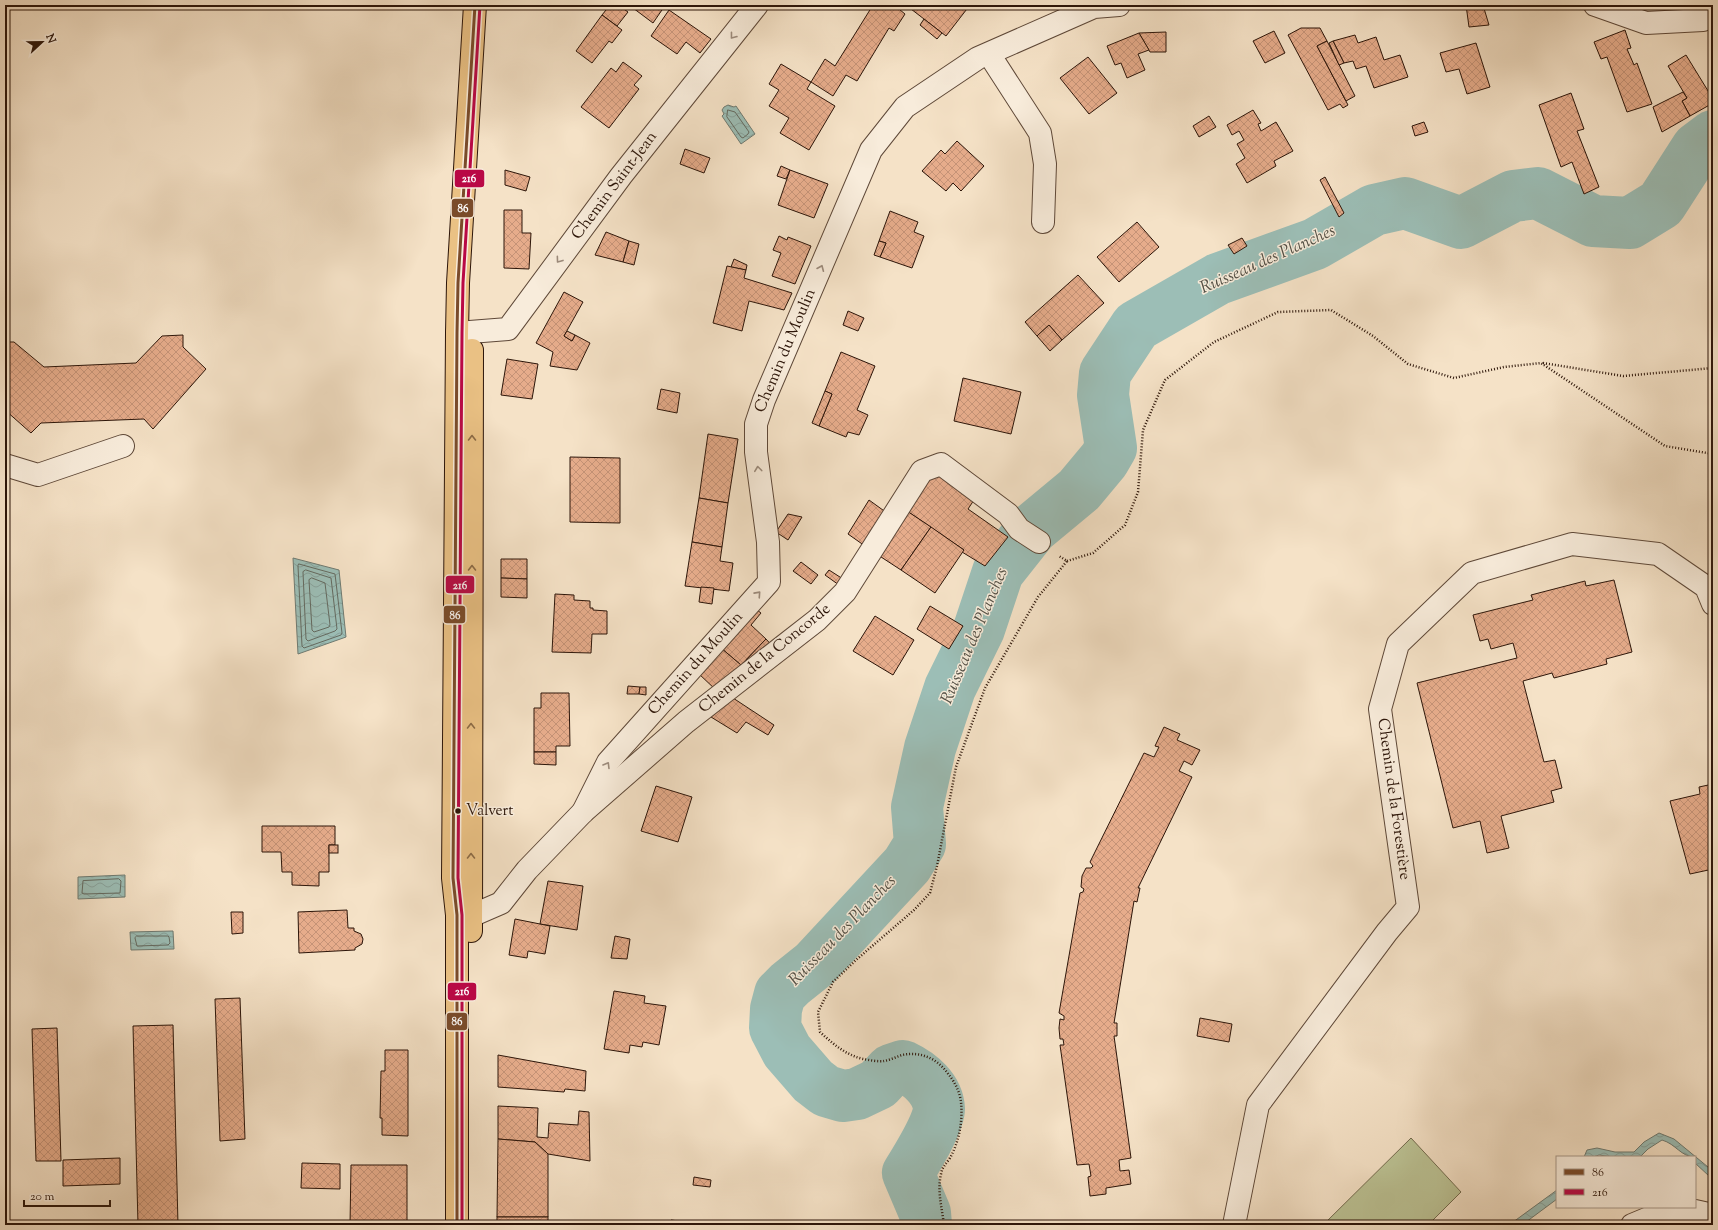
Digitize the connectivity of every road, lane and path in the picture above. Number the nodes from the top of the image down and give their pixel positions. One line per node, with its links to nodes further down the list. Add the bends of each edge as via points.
1 (475, 5): 10 (main road, via 458,283)
2 (487, 5): 10 (main road)
3 (758, 5): 10 (street, Chemin Saint-Jean, one-way to 10, via 622,176 508,330)
4 (1118, 5): 6 (street, Chemin du Moulin)
5 (1595, 5): 7 (street, via 1646,23 1703,20)
6 (1077, 9): 8 (street, Chemin du Moulin)
7 (1713, 14)
8 (988, 54): 9 (street, via 1040,133 1045,164); 19 (street, Chemin du Moulin, one-way to 8, via 608,762 769,582 768,542 756,452 756,424 871,150 905,107 978,58)
9 (1043, 222)
10 (465, 333): 20 (main road, via 453,870)
11 (1541, 363): 12 (path, via 1623,376); 14 (path, via 1665,446); 17 (path, via 1504,367 1454,378 1408,364 1373,336 1331,310 1278,312 1214,342 1165,380 1143,430 1138,492 1125,525 1093,553)
12 (1713, 368)
13 (123, 446): 15 (street, via 38,475)
14 (1713, 454)
15 (5, 465)
16 (1039, 542): 17 (path); 19 (street, Chemin de la Concorde, via 1019,529 1008,514 941,464 922,472 845,592 818,620 686,722)
17 (1068, 561): 24 (path, via 1038,597 985,688 956,767 930,893 833,982 818,1012 820,1032 840,1050 862,1059 884,1062 902,1055 916,1054 929,1057 942,1064 956,1085 962,1115 949,1159 942,1167 938,1190)
18 (1713, 604): 25 (street, Chemin de la Forestière, via 1706,587 1658,554 1572,544 1472,573 1398,644 1380,709 1408,907 1258,1105)
19 (583, 812): 20 (street, Chemin de la Concorde, via 527,870 501,902)
20 (464, 915): 22 (main road); 23 (main road)
21 (1713, 1215): 26 (street, via 1686,1209 1656,1215)
22 (457, 1225)
23 (472, 1225)
24 (944, 1225)
25 (1234, 1225)
26 (1632, 1225)

